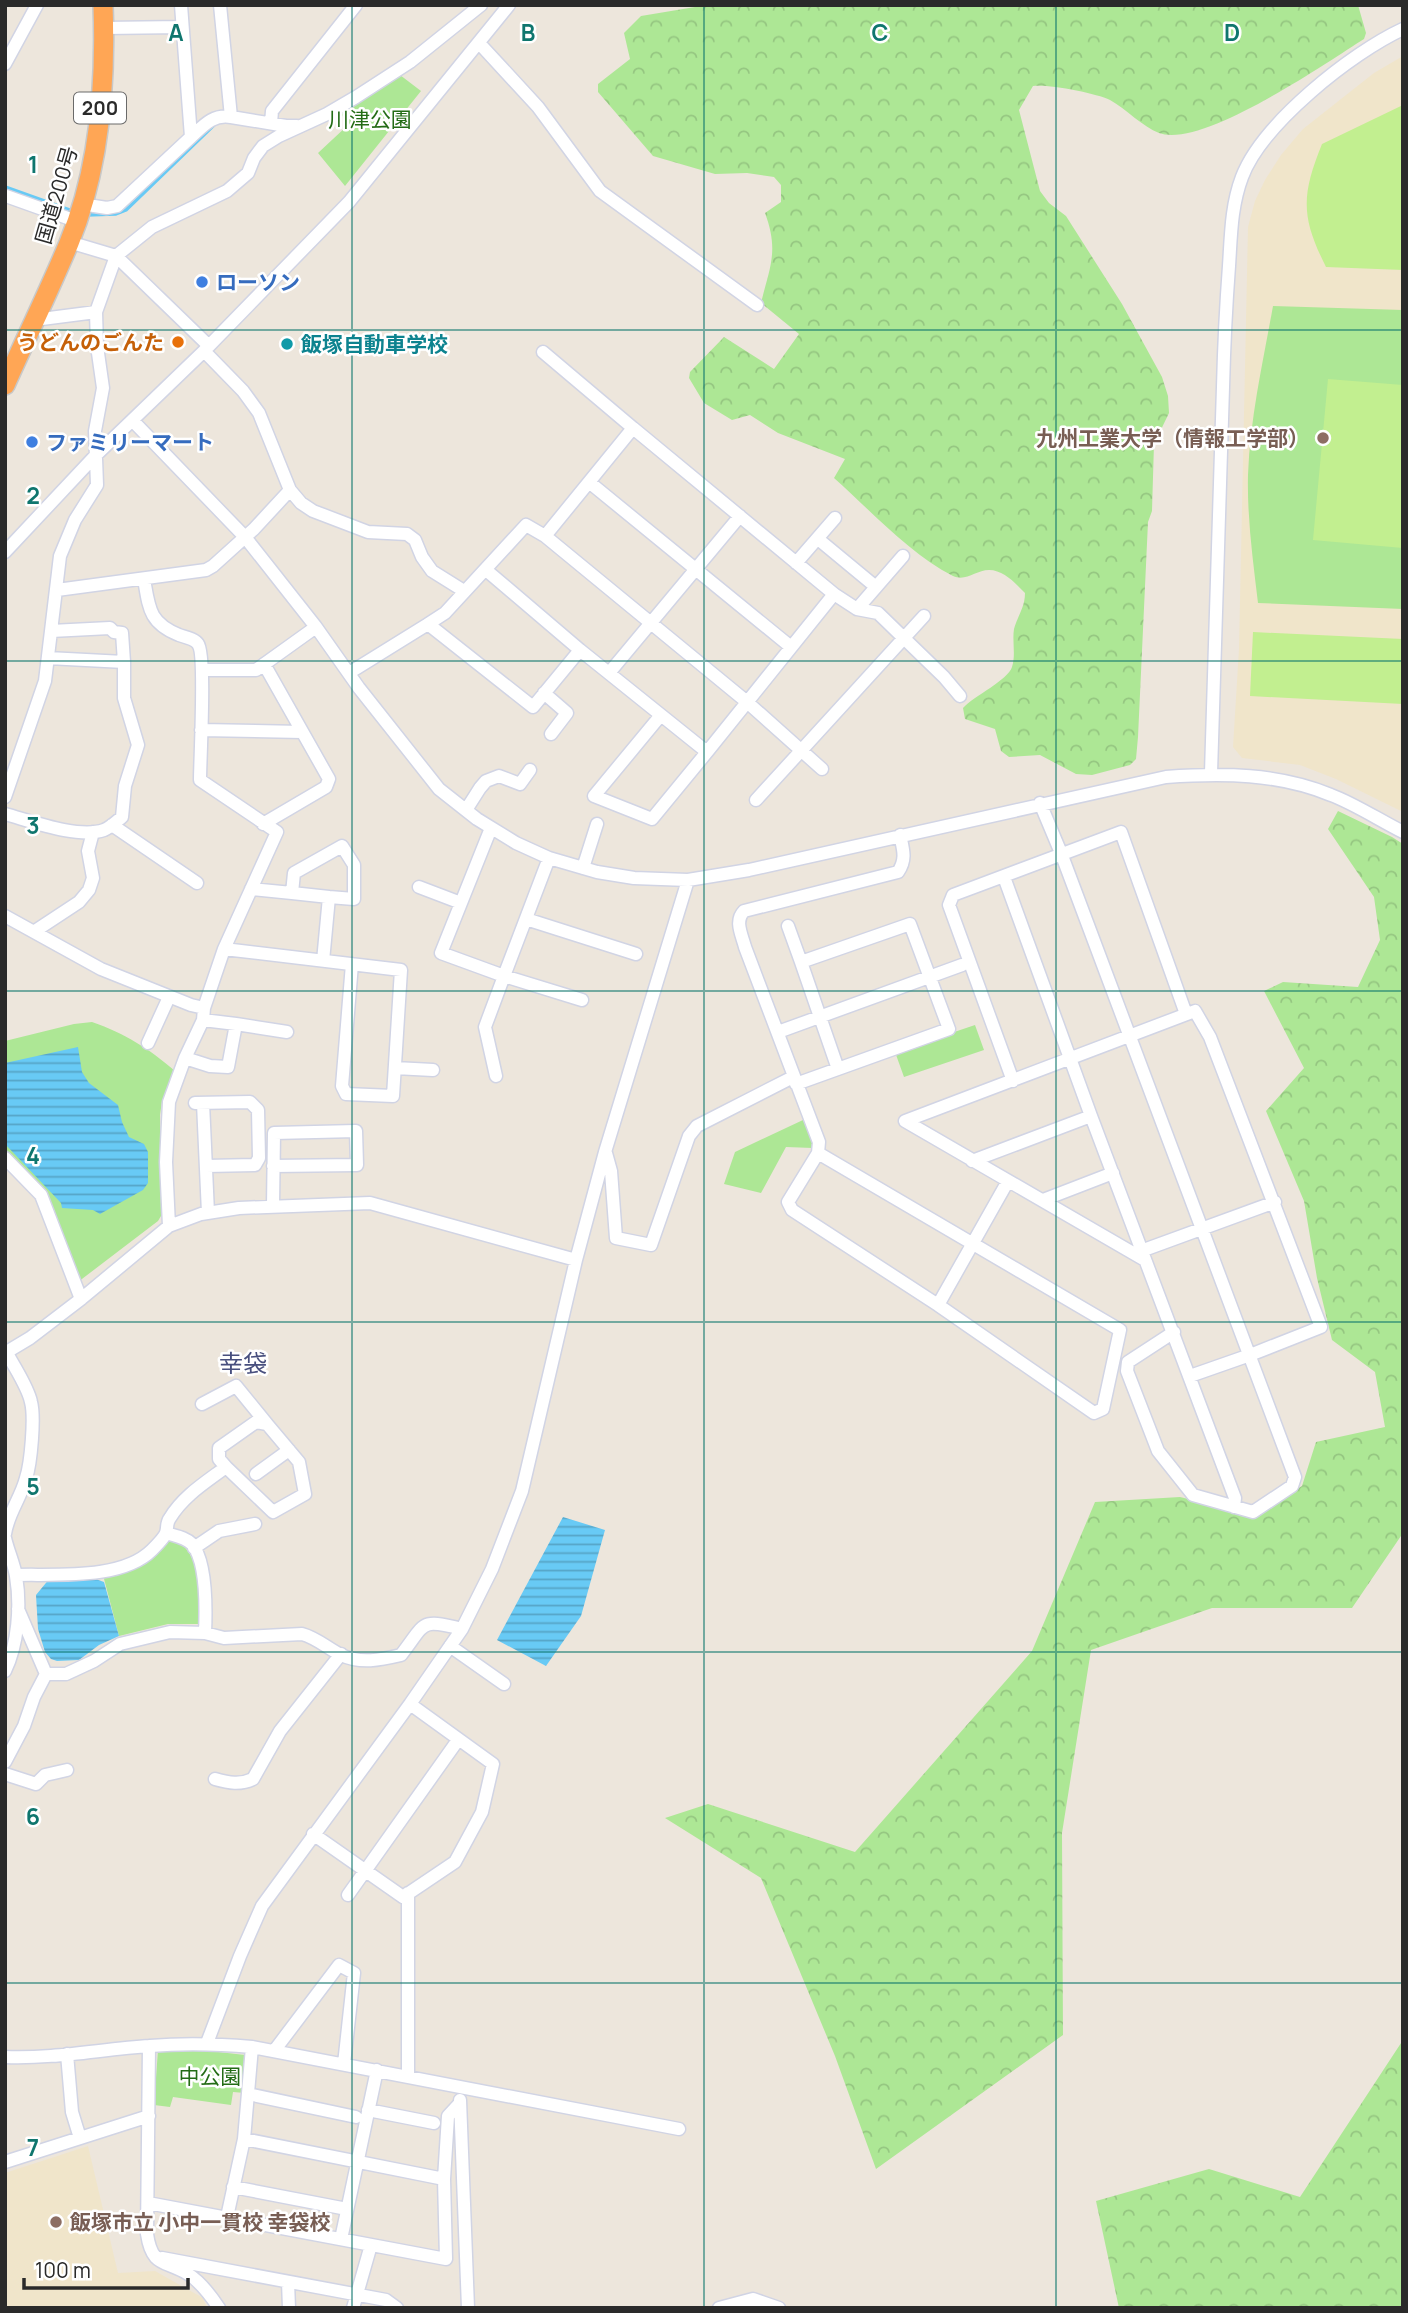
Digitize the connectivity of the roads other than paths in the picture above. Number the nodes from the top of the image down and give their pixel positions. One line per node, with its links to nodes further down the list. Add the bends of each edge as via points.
1 (37, 5): 12 (street)
2 (103, 5): 9 (highway, 国道200号 / 200)
3 (181, 5): 8 (street)
4 (356, 5): 14 (street, via 272,111)
5 (481, 5): 15 (street, via 410,62)
6 (509, 5): 11 (street)
7 (223, 8): 13 (street)
8 (182, 27): 9 (street); 16 (street)
9 (104, 28): 18 (highway, 国道200号 / 200, via 99,116)
10 (1403, 29): 73 (street, via 1353,58 1270,133 1254,153 1235,199 1225,321)
11 (479, 43): 21 (street, via 538,107 600,191); 24 (street, via 349,202)
12 (5, 64)
13 (231, 117): 14 (street); 16 (street, via 211,119)
14 (271, 123): 15 (street)
15 (304, 125): 20 (street, via 263,146 248,173 227,191 152,228)
16 (191, 137): 18 (street, via 117,206)
17 (6, 195): 18 (street)
18 (79, 213): 19 (highway, 国道200号 / 200)
19 (69, 242): 20 (street); 23 (highway, 国道200号 / 200)
20 (116, 257): 22 (street); 24 (street)
21 (757, 305)
22 (96, 312): 23 (street); 29 (street, via 103,388)
23 (34, 320): 26 (highway, 国道200号 / 200)
24 (206, 348): 27 (street); 31 (street, via 259,413)
25 (543, 352): 28 (street)
26 (5, 385)
27 (133, 421): 29 (street); 35 (street)
28 (634, 428): 30 (street); 32 (street)
29 (95, 456): 37 (street); 44 (street, via 97,485 60,556)
30 (589, 482): 34 (street); 41 (street)
31 (290, 490): 35 (street); 45 (street, via 313,511 368,533 407,534 432,571)
32 (740, 516): 39 (street); 41 (street)
33 (835, 518): 36 (street)
34 (545, 536): 40 (street, via 526,525); 50 (street)
35 (245, 537): 42 (street, via 205,570); 51 (street)
36 (818, 539): 39 (street); 43 (street)
37 (5, 552)
38 (903, 555): 43 (street)
39 (796, 563): 46 (street)
40 (486, 570): 45 (street); 55 (street)
41 (696, 570): 50 (street); 54 (street)
42 (144, 579): 44 (street); 59 (street, via 150,615 169,631 197,642)
43 (876, 587): 47 (street)
44 (57, 590): 52 (street)
45 (464, 591): 49 (street)
46 (834, 594): 47 (street); 54 (street)
47 (857, 609): 53 (street, via 878,613)
48 (924, 616): 53 (street)
49 (428, 624): 60 (street); 62 (street, via 533,707)
50 (652, 624): 61 (street); 64 (street)
51 (316, 627): 58 (street); 60 (street)
52 (51, 631): 56 (street); 57 (street, via 110,628 122,633)
53 (904, 638): 63 (street); 69 (street)
54 (791, 648): 64 (street)
55 (580, 650): 61 (street); 62 (street)
56 (48, 658): 57 (street); 74 (street, via 45,681)
57 (124, 662): 81 (street, via 124,698 138,746 125,786 122,817)
58 (264, 664): 59 (street, via 256,670); 67 (street)
59 (202, 670): 66 (street)
60 (349, 673): 77 (street, via 439,789)
61 (609, 673): 65 (street)
62 (544, 693): 68 (street, via 567,713)
63 (960, 696)
64 (747, 702): 69 (street); 70 (street)
65 (661, 715): 70 (street); 70 (street, via 594,796 652,819)
66 (201, 730): 67 (street); 79 (street, via 200,780)
67 (302, 732): 79 (street, via 329,779 326,787)
68 (551, 734)
69 (802, 750): 71 (street); 75 (street)
70 (707, 752)
71 (822, 769)
72 (530, 770): 77 (street, via 520,784 499,776 486,781)
73 (1211, 773): 76 (street, via 1166,777); 84 (street, via 1279,779 1331,795)
74 (5, 797)
75 (756, 800)
76 (1040, 803): 85 (street); 86 (street)
77 (466, 810): 82 (street)
78 (5, 814): 83 (street)
79 (263, 824): 93 (street, via 277,832)
80 (597, 824): 88 (street)
81 (112, 825): 83 (street); 91 (street)
82 (491, 828): 87 (street); 96 (street)
83 (93, 832): 100 (street, via 88,851 93,878 89,890 79,902)
84 (1403, 832)
85 (900, 835): 90 (street); 116 (street, via 905,856 898,872 744,911 740,916 745,947)
86 (1061, 853): 89 (street); 112 (street, via 1121,832); 117 (street)
87 (549, 858): 88 (street); 98 (street)
88 (583, 868): 90 (street, via 634,878)
89 (1004, 877): 120 (street); 126 (street, via 953,895 949,905)
90 (688, 880): 128 (street)
91 (197, 883)
92 (419, 887): 96 (street)
93 (251, 889): 94 (street); 101 (street)
94 (292, 893): 95 (street); 95 (street, via 294,873 342,846 354,865 354,898)
95 (328, 897): 103 (street)
96 (461, 904): 107 (street, via 441,953)
97 (5, 916): 100 (street)
98 (526, 919): 102 (street); 107 (street)
99 (788, 926): 104 (street)
100 (35, 931): 109 (street, via 101,970)
101 (224, 949): 103 (street); 111 (street)
102 (636, 954)
103 (323, 961): 105 (street)
104 (802, 962): 108 (street, via 910,924); 113 (street)
105 (352, 964): 121 (street, via 401,970); 121 (street, via 342,1086 346,1094 393,1096)
106 (962, 965): 108 (street)
107 (504, 976): 110 (street); 124 (street, via 485,1027)
108 (929, 976): 113 (street); 122 (street, via 949,1029)
109 (169, 997): 111 (street); 118 (street)
110 (582, 1000)
111 (204, 1014): 114 (street); 119 (street)
112 (1186, 1014): 117 (street); 137 (street, via 1195,1011 1210,1037)
113 (821, 1017): 116 (street); 122 (street)
114 (236, 1024): 115 (street); 119 (street, via 228,1067)
115 (287, 1032)
116 (778, 1032): 125 (street)
117 (1130, 1036): 120 (street); 141 (street)
118 (148, 1043)
119 (185, 1058): 140 (street, via 167,1117)
120 (1071, 1058): 126 (street); 127 (street)
121 (395, 1068): 123 (street)
122 (838, 1069): 125 (street)
123 (433, 1070)
124 (496, 1076)
125 (794, 1080): 128 (street, via 697,1126 651,1245 616,1238 611,1171); 129 (street, via 819,1142)
126 (1013, 1081): 131 (street, via 905,1121)
127 (1091, 1116): 131 (street); 134 (street)
128 (605, 1152): 144 (street)
129 (818, 1153): 142 (street); 146 (street, via 788,1202 792,1210)
130 (5, 1158): 145 (street, via 41,1195)
131 (972, 1161): 135 (street)
132 (206, 1166): 132 (street, via 199,1103 250,1102 258,1110 259,1158 255,1165); 139 (street)
133 (273, 1166): 133 (street, via 274,1133 356,1131 357,1166); 138 (street)
134 (1113, 1173): 136 (street); 143 (street)
135 (1009, 1181): 136 (street); 142 (street)
136 (1043, 1200): 143 (street)
137 (1275, 1202): 141 (street); 149 (street, via 1321,1326)
138 (273, 1206): 139 (street); 144 (street, via 370,1203)
139 (208, 1213): 140 (street)
140 (169, 1226): 145 (street)
141 (1202, 1228): 143 (street); 149 (street)
142 (973, 1245): 146 (street); 146 (street, via 1120,1330 1103,1409 1094,1413)
143 (1143, 1255): 147 (street)
144 (576, 1260): 163 (street, via 522,1491 492,1569)
145 (80, 1299): 148 (street)
146 (938, 1304)
147 (1174, 1332): 150 (street); 156 (street, via 1128,1362 1127,1371 1158,1451 1193,1495)
148 (6, 1353): 159 (street, via 31,1402 31,1434 27,1476 7,1519)
149 (1250, 1355): 150 (street); 156 (street, via 1295,1477 1292,1486 1253,1512)
150 (1190, 1376): 156 (street, via 1235,1498)
151 (202, 1404): 152 (street, via 236,1386)
152 (267, 1424): 153 (street); 154 (street, via 256,1422 219,1448 219,1460)
153 (289, 1450): 154 (street, via 299,1462 305,1494 273,1513); 155 (street)
154 (226, 1467): 158 (street, via 182,1502 166,1524)
155 (257, 1474)
156 (1234, 1507)
157 (255, 1524): 160 (street, via 219,1531)
158 (166, 1533): 160 (street, via 184,1538); 161 (street, via 139,1561 126,1567)
159 (5, 1536): 161 (street)
160 (194, 1548): 164 (street, via 207,1603)
161 (16, 1575): 162 (street)
162 (18, 1609): 167 (street, via 14,1646); 168 (street)
163 (462, 1629): 165 (street); 166 (street, via 435,1622 421,1626 401,1655 382,1659 361,1661)
164 (205, 1633): 166 (street, via 224,1638 302,1634); 168 (street, via 156,1634 120,1644 66,1674)
165 (450, 1646): 169 (street); 170 (street)
166 (341, 1654): 175 (street, via 279,1731 253,1779 245,1783)
167 (5, 1671)
168 (46, 1674): 172 (street)
169 (504, 1684)
170 (410, 1704): 171 (street); 176 (street)
171 (458, 1740): 177 (street); 178 (street, via 493,1764 482,1812 454,1862)
172 (5, 1762)
173 (67, 1770): 174 (street, via 45,1776 36,1784)
174 (5, 1774)
175 (215, 1779)
176 (313, 1835): 177 (street); 180 (street, via 262,1906)
177 (364, 1871): 178 (street, via 402,1897); 179 (street)
178 (408, 1893): 188 (street)
179 (348, 1895)
180 (208, 2043): 181 (street); 182 (street)
181 (149, 2046): 184 (street); 193 (street)
182 (252, 2047): 183 (street); 190 (street)
183 (274, 2051): 186 (street); 186 (street, via 339,1965 354,1973)
184 (67, 2054): 185 (street); 196 (street, via 72,2112)
185 (5, 2057)
186 (344, 2064): 187 (street)
187 (377, 2070): 188 (street); 192 (street)
188 (408, 2076): 189 (street)
189 (459, 2085): 191 (street); 195 (street)
190 (248, 2094): 192 (street); 197 (street)
191 (460, 2103): 200 (street, via 448,2116); 213 (street)
192 (362, 2114): 194 (street); 198 (street)
193 (149, 2116): 196 (street); 202 (street)
194 (434, 2123)
195 (679, 2129)
196 (80, 2138): 199 (street)
197 (244, 2139): 198 (street); 201 (street)
198 (357, 2161): 200 (street); 203 (street)
199 (5, 2162)
200 (444, 2179): 206 (street, via 446,2259)
201 (233, 2187): 203 (street); 204 (street)
202 (148, 2203): 204 (street); 207 (street, via 147,2234)
203 (347, 2209): 205 (street)
204 (227, 2217): 205 (street)
205 (341, 2239): 206 (street)
206 (371, 2245): 209 (street)
207 (155, 2256): 208 (street); 210 (street, via 164,2265 189,2274)
208 (288, 2282): 209 (street); 211 (street)
209 (355, 2302): 212 (street, via 386,2300)
210 (219, 2308)
211 (289, 2308)
212 (397, 2308)
213 (468, 2308)
214 (719, 2308): 215 (street, via 753,2300)
215 (779, 2308)

